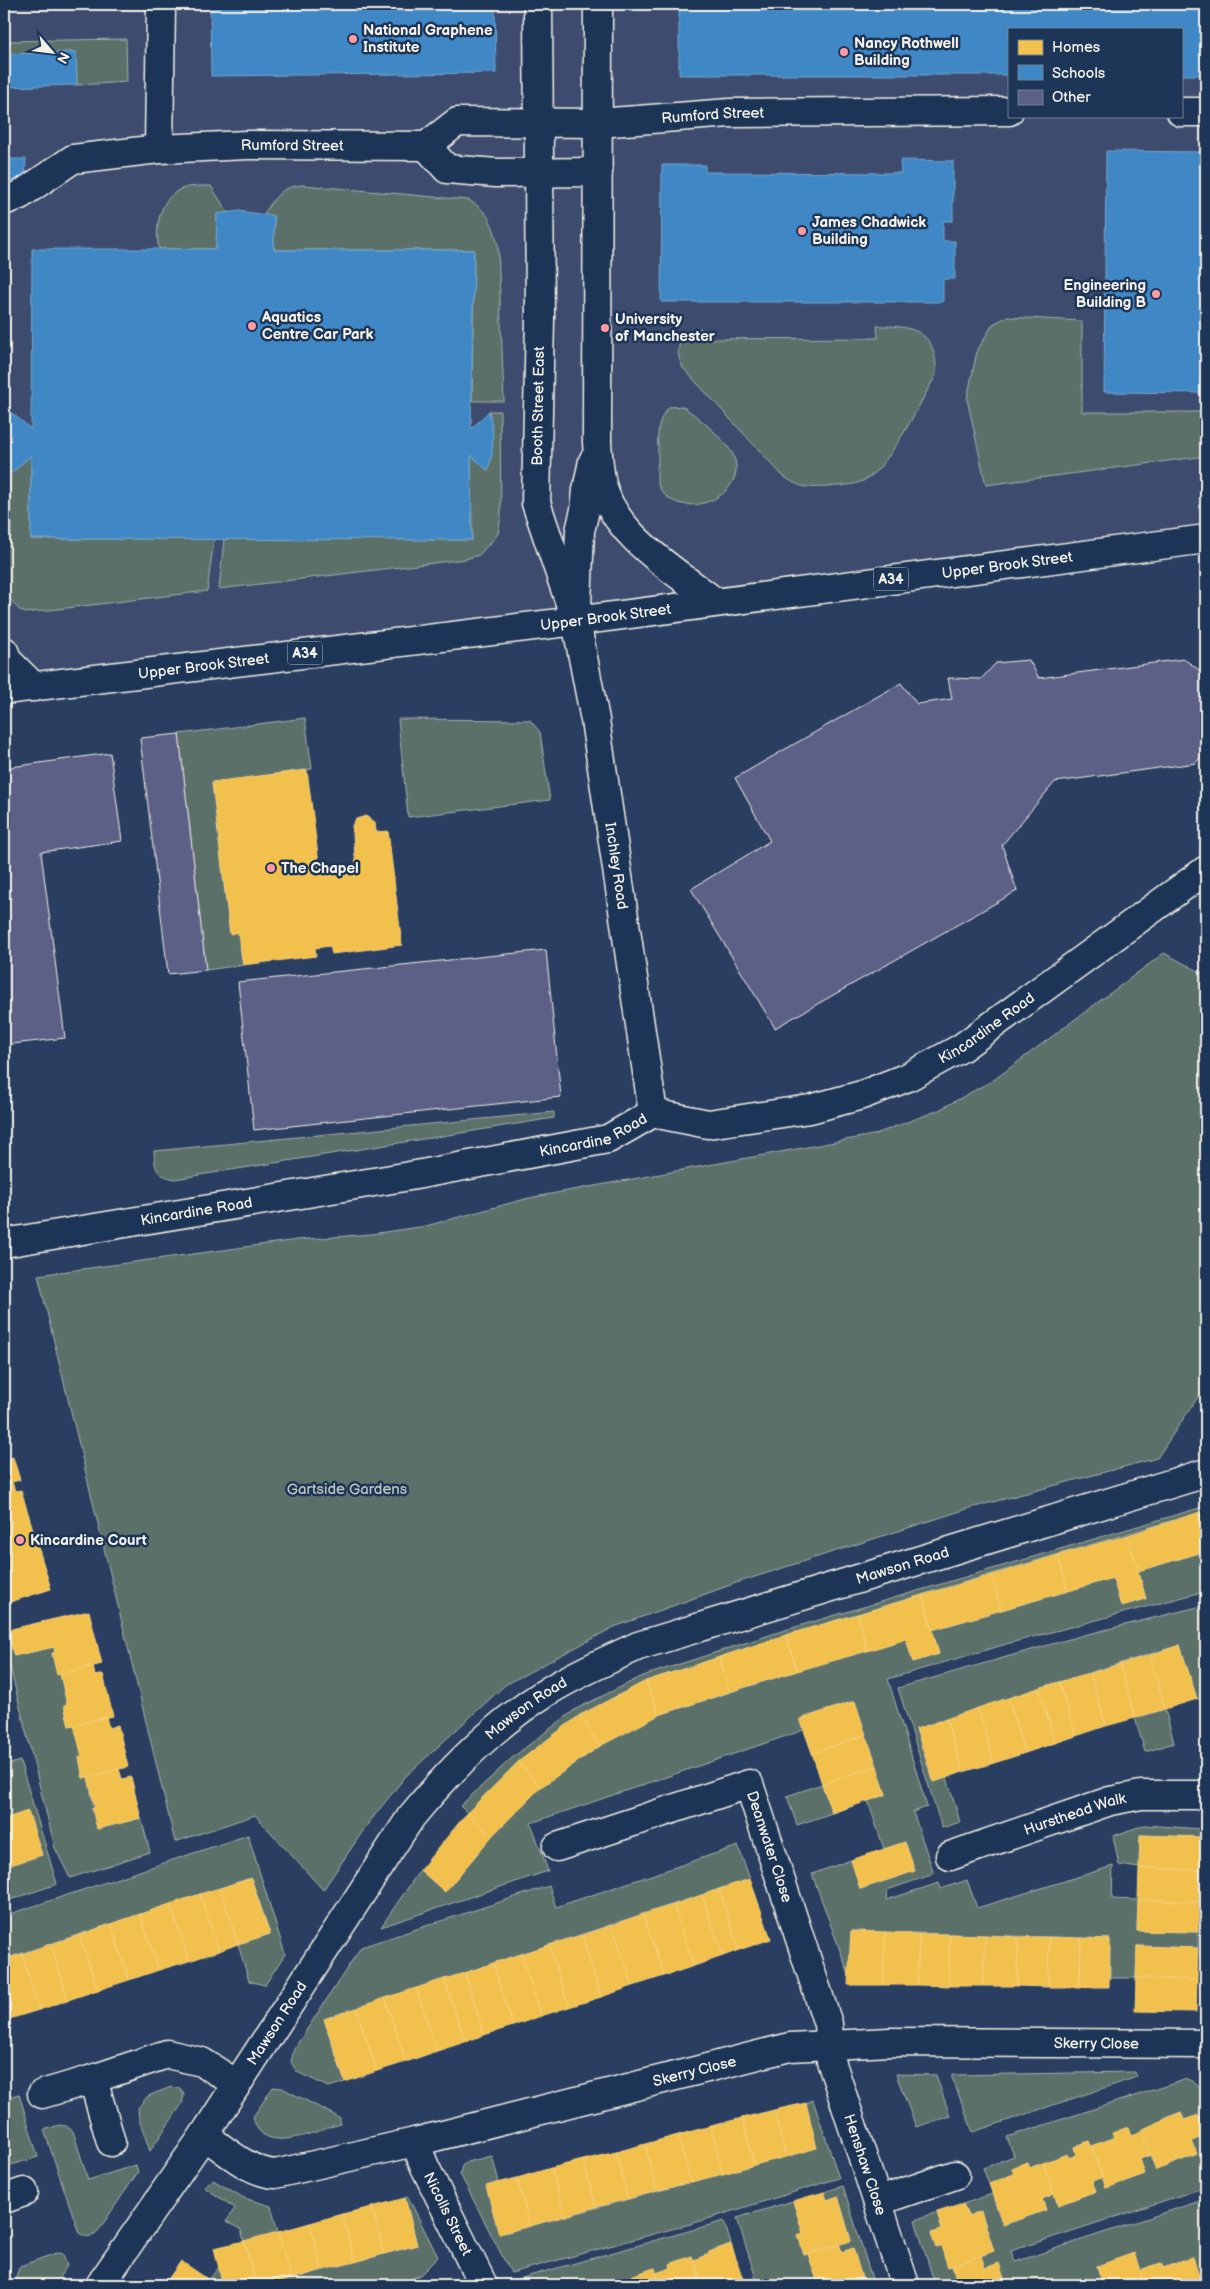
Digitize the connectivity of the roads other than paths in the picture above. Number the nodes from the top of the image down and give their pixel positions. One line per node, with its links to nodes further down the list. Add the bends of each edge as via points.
1 (161, 4): 10 (main road)
2 (538, 4): 7 (main road, Booth Street East)
3 (598, 4): 8 (main road)
4 (1008, 111): 8 (main road, Rumford Street, via 730,113)
5 (1182, 112): 6 (main road)
6 (1206, 112)
7 (538, 122): 8 (main road, Rumford Street); 9 (main road, Rumford Street, via 457,122); 12 (main road, Booth Street East)
8 (598, 123): 11 (main road)
9 (426, 146): 10 (main road, Rumford Street, via 247,145); 12 (main road, via 448,169)
10 (159, 149): 13 (main road, Rumford Street, via 73,159 20,195)
11 (598, 172): 12 (main road); 14 (main road)
12 (540, 174): 17 (main road, Booth Street East, via 536,503)
13 (4, 201)
14 (597, 442): 16 (main road, via 602,485 623,527); 17 (main road, via 580,530)
15 (1206, 539): 16 (main road, Upper Brook Street / A34)
16 (715, 602): 17 (main road, Upper Brook Street / A34)
17 (576, 621): 19 (main road, Upper Brook Street / A34); 22 (main road, Inchley Road, via 618,872)
18 (4, 651): 19 (main road, via 8,662)
19 (34, 687): 20 (main road, Upper Brook Street / A34)
20 (4, 690)
21 (1206, 870): 22 (main road, Kincardine Road, via 961,1048 908,1077 810,1110 718,1123)
22 (652, 1113): 23 (main road, Kincardine Road, via 608,1139 416,1175)
23 (4, 1243)
24 (1206, 1474): 31 (main road, Mawson Road, via 638,1646 542,1694 475,1747 411,1817)
25 (1206, 1795): 27 (main road, Hursthead Walk, via 1141,1795 1110,1801)
26 (557, 1847): 29 (main road, Deanwater Close, via 748,1784 828,2024)
27 (950, 1856)
28 (1206, 2044): 29 (main road, Skerry Close, via 881,2042)
29 (829, 2045): 35 (main road, Skerry Close, via 790,2047); 37 (main road, Henshaw Close, via 834,2072)
30 (93, 2079): 31 (main road, via 167,2054 202,2062); 32 (main road); 34 (main road)
31 (237, 2084): 33 (main road, Mawson Road)
32 (42, 2094)
33 (204, 2135): 35 (main road, Skerry Close, via 254,2168 275,2174); 38 (main road, Mawson Road)
34 (111, 2142)
35 (415, 2142): 39 (main road, Nicolls Street)
36 (955, 2175): 37 (main road)
37 (879, 2201): 40 (main road, Henshaw Close)
38 (100, 2285)
39 (482, 2285)
40 (905, 2285)

